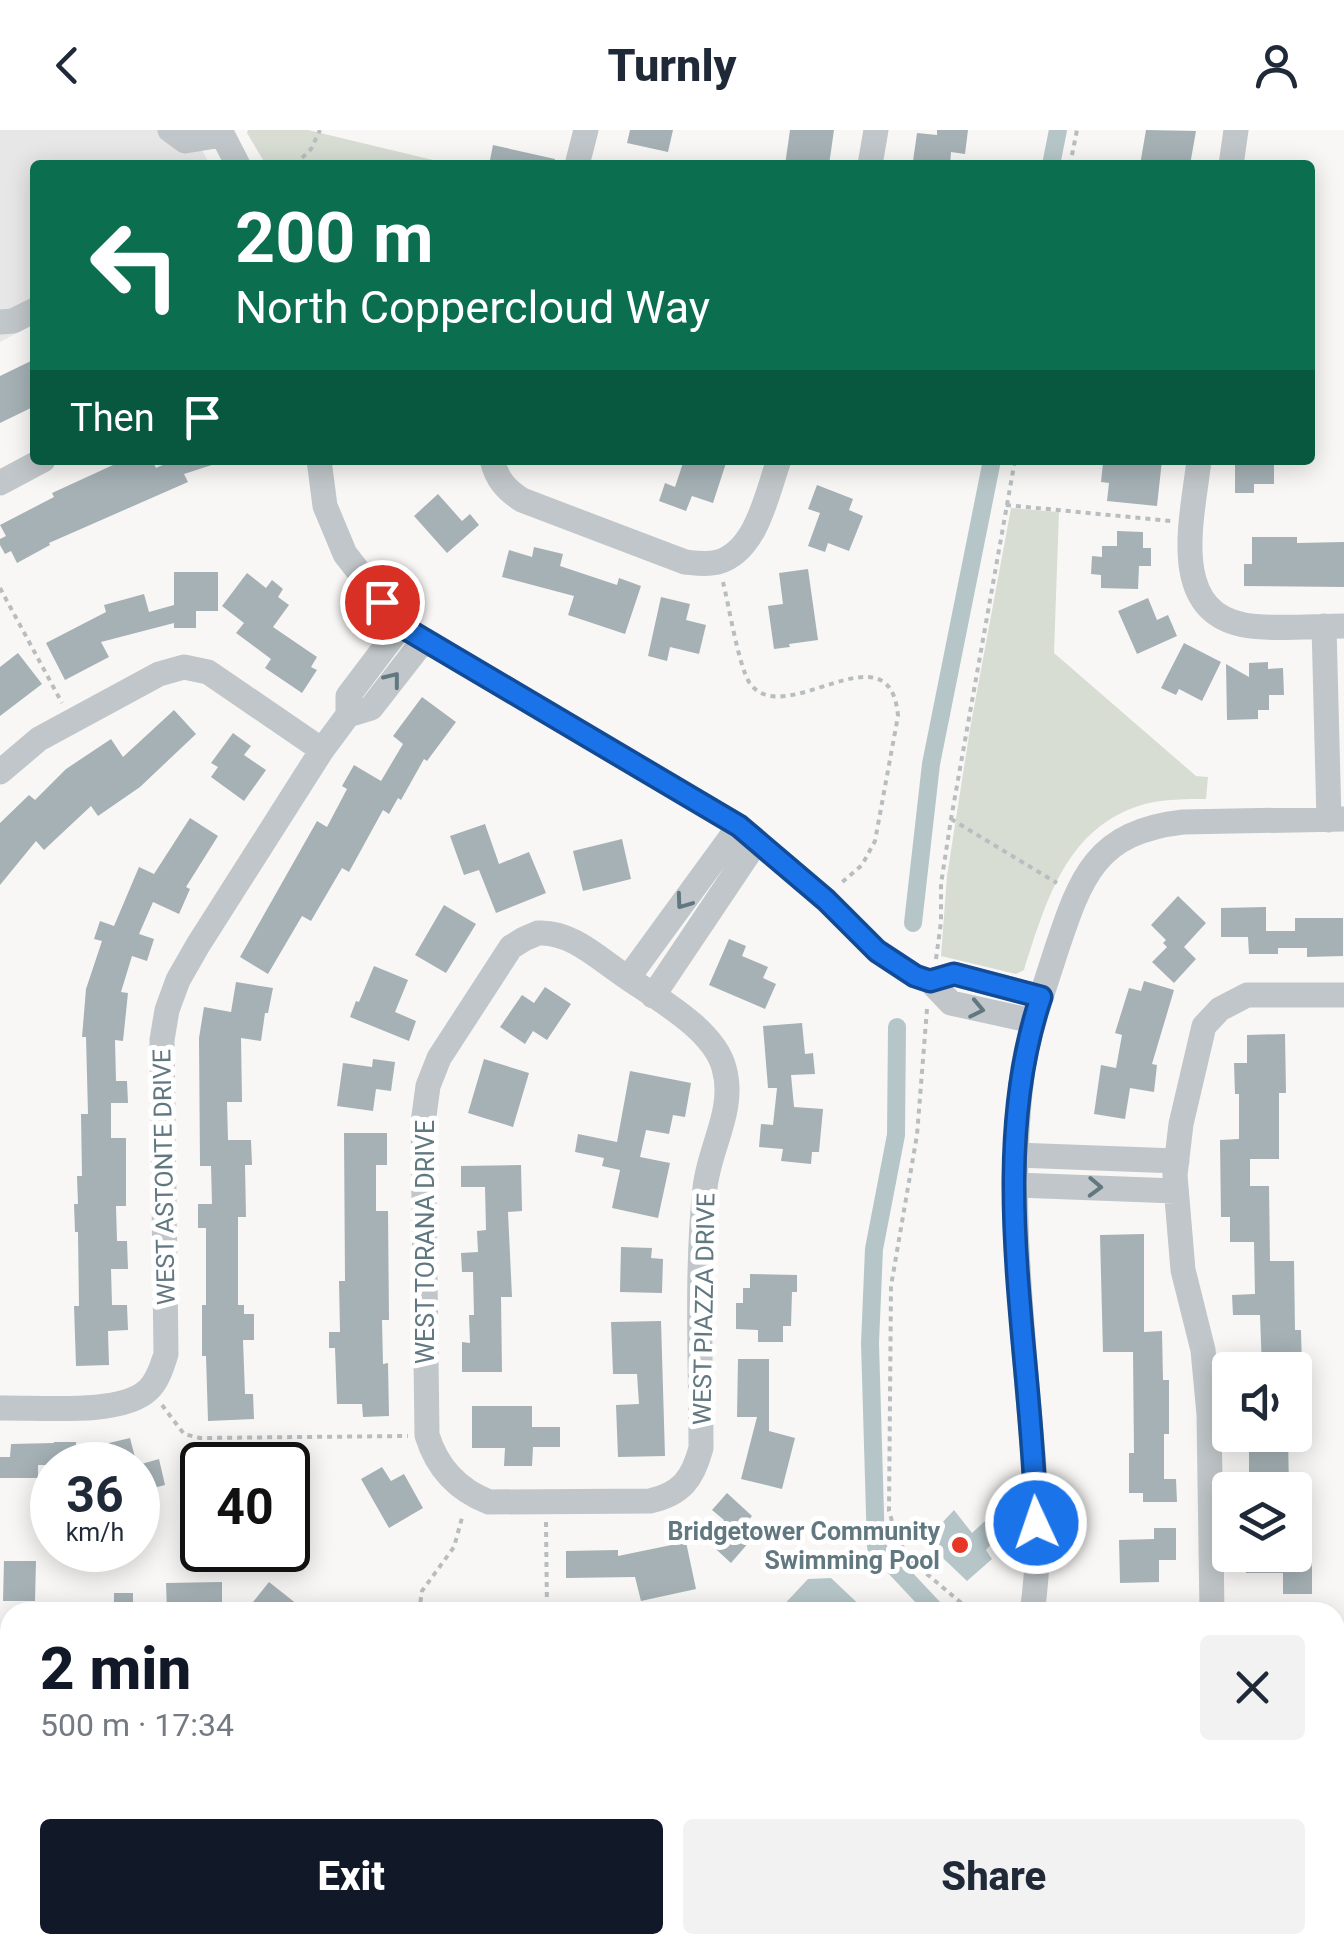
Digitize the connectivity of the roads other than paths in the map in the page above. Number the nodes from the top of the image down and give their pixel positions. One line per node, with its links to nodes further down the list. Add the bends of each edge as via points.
1 (170, 130): 5 (street, via 185,141)
2 (586, 130): 7 (street)
3 (876, 130): 8 (street)
4 (1236, 130): 9 (street)
5 (221, 132): 6 (street)
6 (235, 160)
7 (578, 160)
8 (871, 160)
9 (1231, 160)
10 (30, 312): 11 (street)
11 (0, 322)
12 (33, 465): 17 (street)
13 (320, 465): 18 (street, via 325,506 345,554)
14 (776, 465): 16 (street, via 751,537 725,568 686,562 522,500 505,489)
15 (1199, 465): 19 (street, via 1190,560 1204,604 1223,620 1248,626)
16 (494, 467)
17 (0, 483)
18 (401, 626): 20 (street); 21 (street, WEST ASTONTE DRIVE, via 348,696)
19 (1334, 626): 24 (street)
20 (424, 640): 21 (street, WEST ASTONTE DRIVE, one-way to 20, via 371,708); 25 (street)
21 (348, 715): 22 (street, WEST ASTONTE DRIVE)
22 (322, 750): 23 (street, via 208,672 184,667 71,721); 34 (street, WEST ASTONTE DRIVE, via 198,945 167,1010 166,1354 159,1373 132,1401 112,1406)
23 (0, 772)
24 (1337, 819): 29 (street, via 1183,822 1134,832 1089,871 1076,894)
25 (748, 834): 26 (street, one-way to 26); 28 (street); 29 (street, via 877,951 915,976 931,983 954,974)
26 (628, 978): 28 (street); 35 (street, WEST TORANA DRIVE, via 564,935 538,934 512,947 440,1058 422,1122 433,1453 469,1494 490,1502)
27 (1344, 995): 31 (street, via 1247,995 1220,1009 1204,1026)
28 (654, 996): 35 (street, WEST PIAZZA DRIVE, via 694,1024 724,1066 727,1096 706,1182 700,1252 701,1448 695,1471 665,1498)
29 (1037, 1009): 30 (street, via 1022,1073)
30 (1015, 1155): 31 (street); 32 (street)
31 (1177, 1161): 33 (street)
32 (1014, 1184): 33 (street, one-way to 33); 36 (street)
33 (1176, 1191): 37 (street, via 1209,1414)
34 (0, 1408)
35 (546, 1502)
36 (1039, 1602)
37 (1205, 1602)

